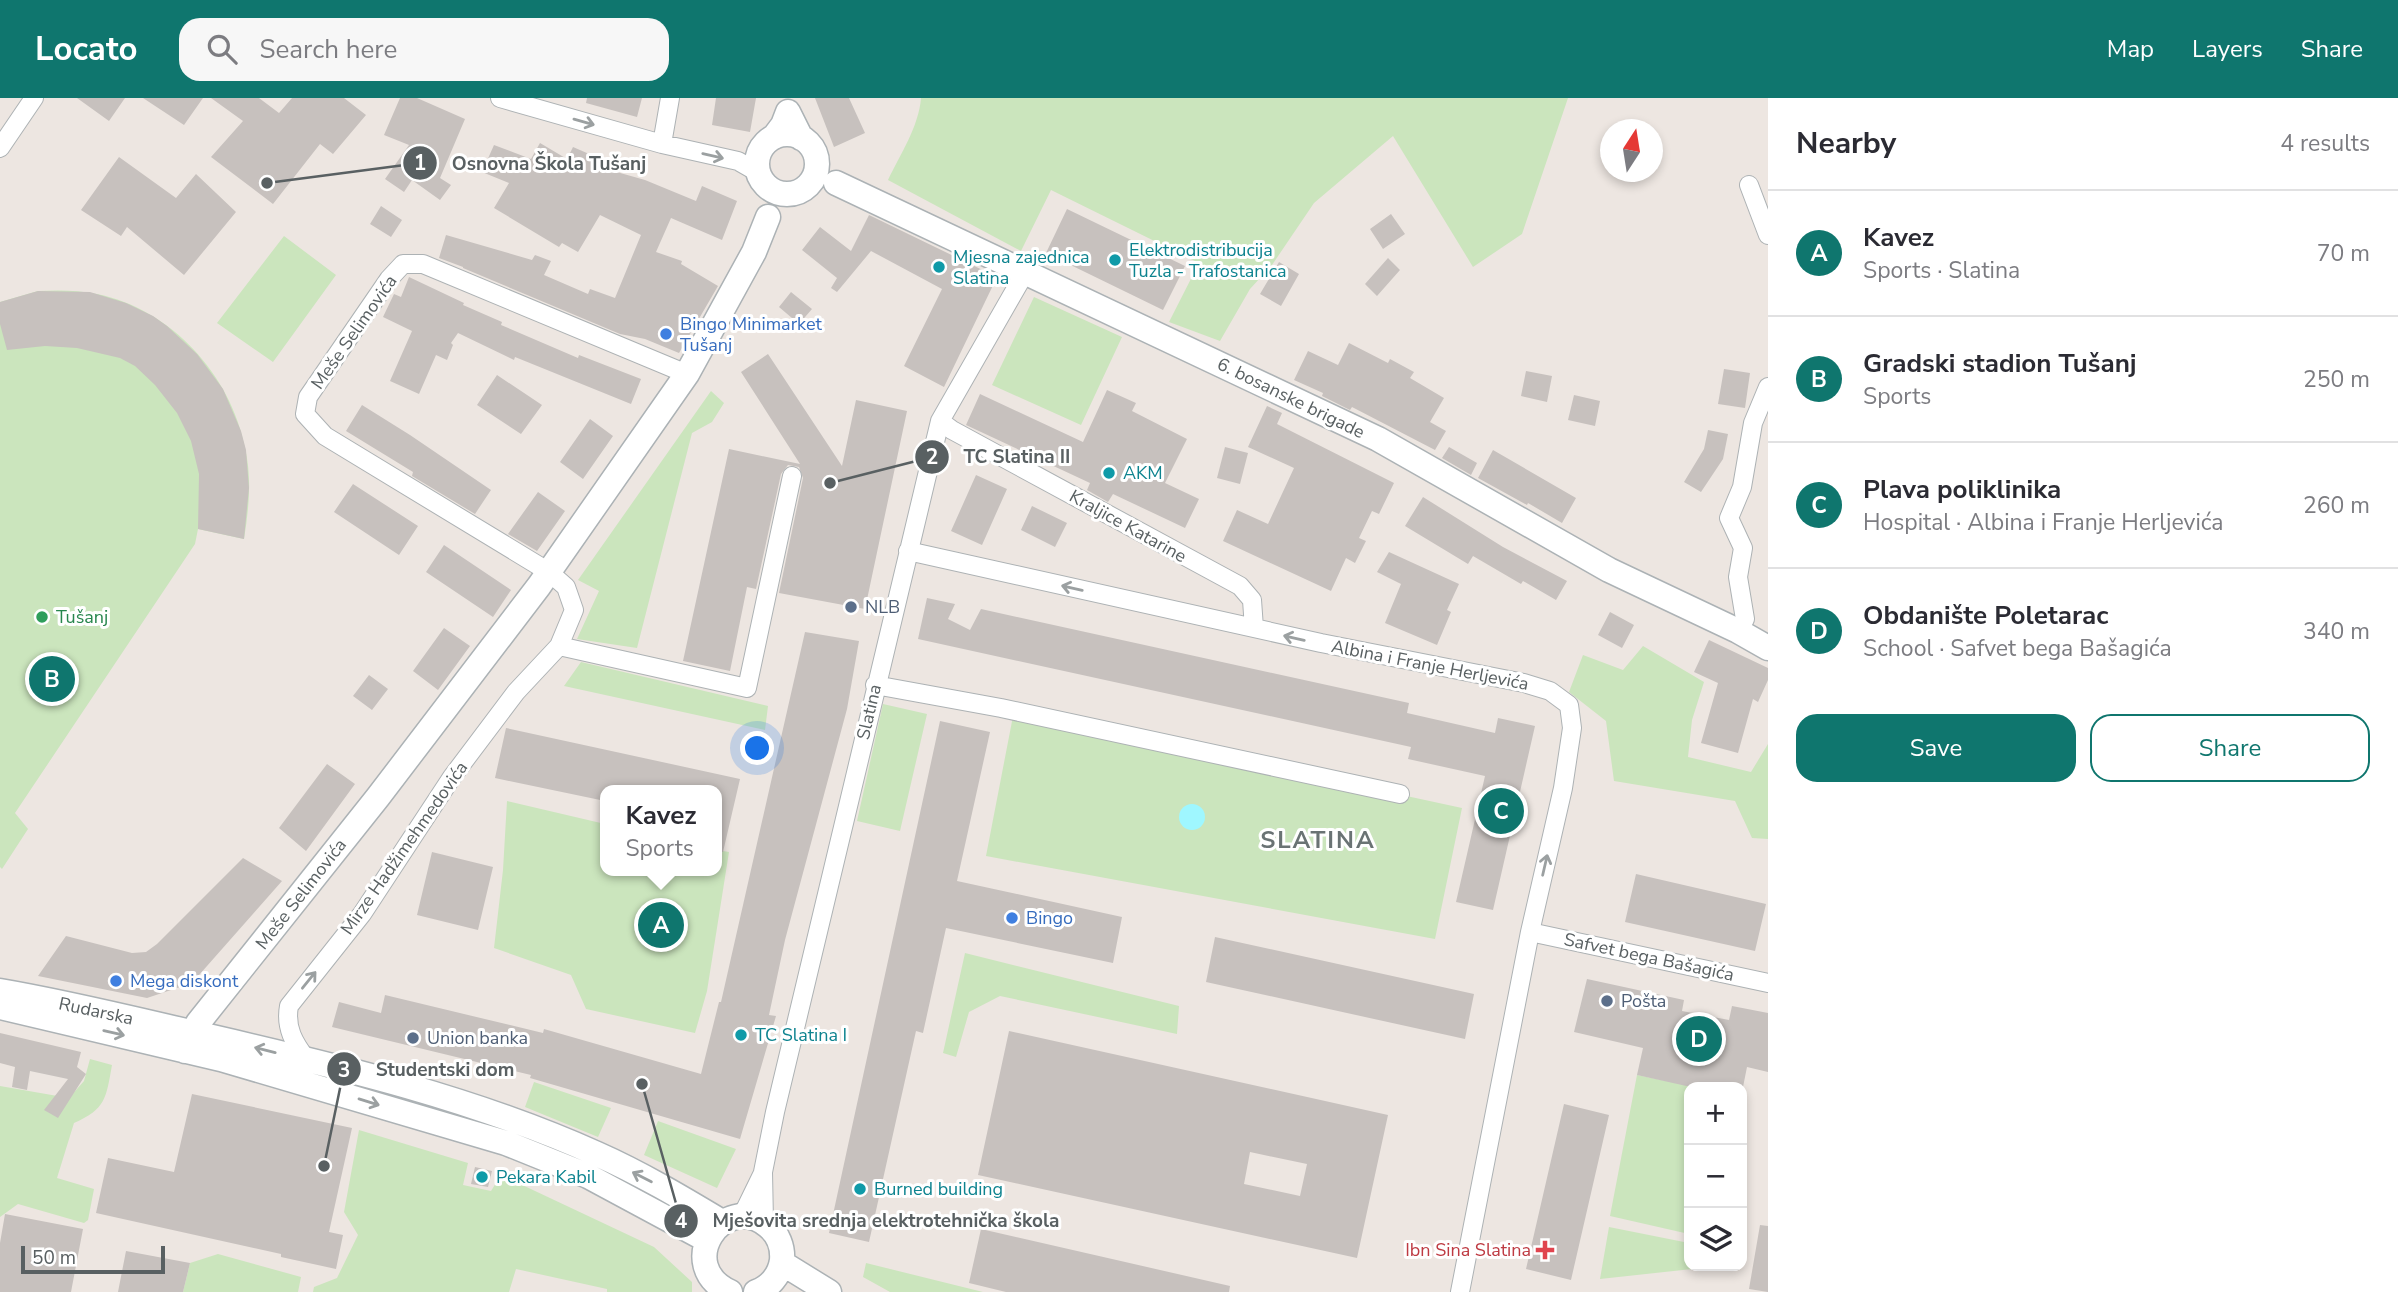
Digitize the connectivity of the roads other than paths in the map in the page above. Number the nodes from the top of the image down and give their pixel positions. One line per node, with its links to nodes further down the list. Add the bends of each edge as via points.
1 (34, 98): 8 (street)
2 (500, 98): 7 (street, one-way to 7)
3 (670, 98): 7 (street)
4 (788, 105): 5 (street); 6 (street)
5 (774, 137): 6 (street); 10 (street, via 757,158)
6 (801, 138): 9 (street)
7 (662, 144): 10 (street, one-way to 10, via 738,161)
8 (0, 148)
9 (816, 160): 11 (street); 13 (street, via 813,179)
10 (762, 181): 13 (street, via 772,190); 14 (street)
11 (836, 183): 13 (street); 16 (street, 6. bosanske brigade)
12 (1749, 185): 15 (street)
13 (799, 190): 14 (street)
14 (768, 217): 17 (street, Meše Selimovića, via 754,252)
15 (1768, 235)
16 (1026, 271): 19 (street, Slatina); 24 (street, 6. bosanske brigade, via 1378,439 1609,570)
17 (687, 374): 22 (street, Meše Selimovića); 22 (street, Meše Selimovića, via 423,264 404,264 389,279 309,397 305,414 325,436)
18 (1768, 387): 24 (street, via 1752,424 1742,488 1728,518 1742,548 1738,577 1745,619)
19 (940, 421): 21 (street, Slatina); 23 (street, Kraljice Katarine, via 1240,586 1252,600)
20 (792, 476): 25 (street, via 747,688)
21 (908, 551): 23 (street, Albina i Franje Herljevića, one-way to 21); 27 (street, Slatina)
22 (549, 572): 25 (street, Mirze Hadžimehmedovića, via 566,587 574,610); 33 (street, Meše Selimovića)
23 (1254, 628): 29 (street, Albina i Franje Herljevića, one-way to 23, via 1563,789 1572,728 1569,705 1550,691 1524,683)
24 (1738, 631): 26 (street, 6. bosanske brigade)
25 (559, 646): 34 (street, Mirze Hadžimehmedovića, one-way to 25, via 289,1031 289,1006 362,914 452,777 516,692)
26 (1768, 648)
27 (875, 685): 28 (street); 35 (street, Slatina, via 763,1172)
28 (1399, 794)
29 (1530, 932): 30 (street, Safvet bega Bašagića); 39 (street, Albina i Franje Herljevića)
30 (1768, 983)
31 (0, 991): 33 (street, Rudarska)
32 (0, 1007): 33 (street, Rudarska, one-way to 33)
33 (189, 1042): 34 (street, one-way to 33); 35 (street, one-way to 35, via 221,1059 506,1143)
34 (307, 1060): 35 (street, one-way to 34, via 597,1154 513,1120)
35 (734, 1225): 36 (street, via 773,1229 782,1251); 37 (street, via 704,1252 709,1275)
36 (773, 1283): 38 (street)
37 (728, 1292)
38 (829, 1292)
39 (1460, 1292)

